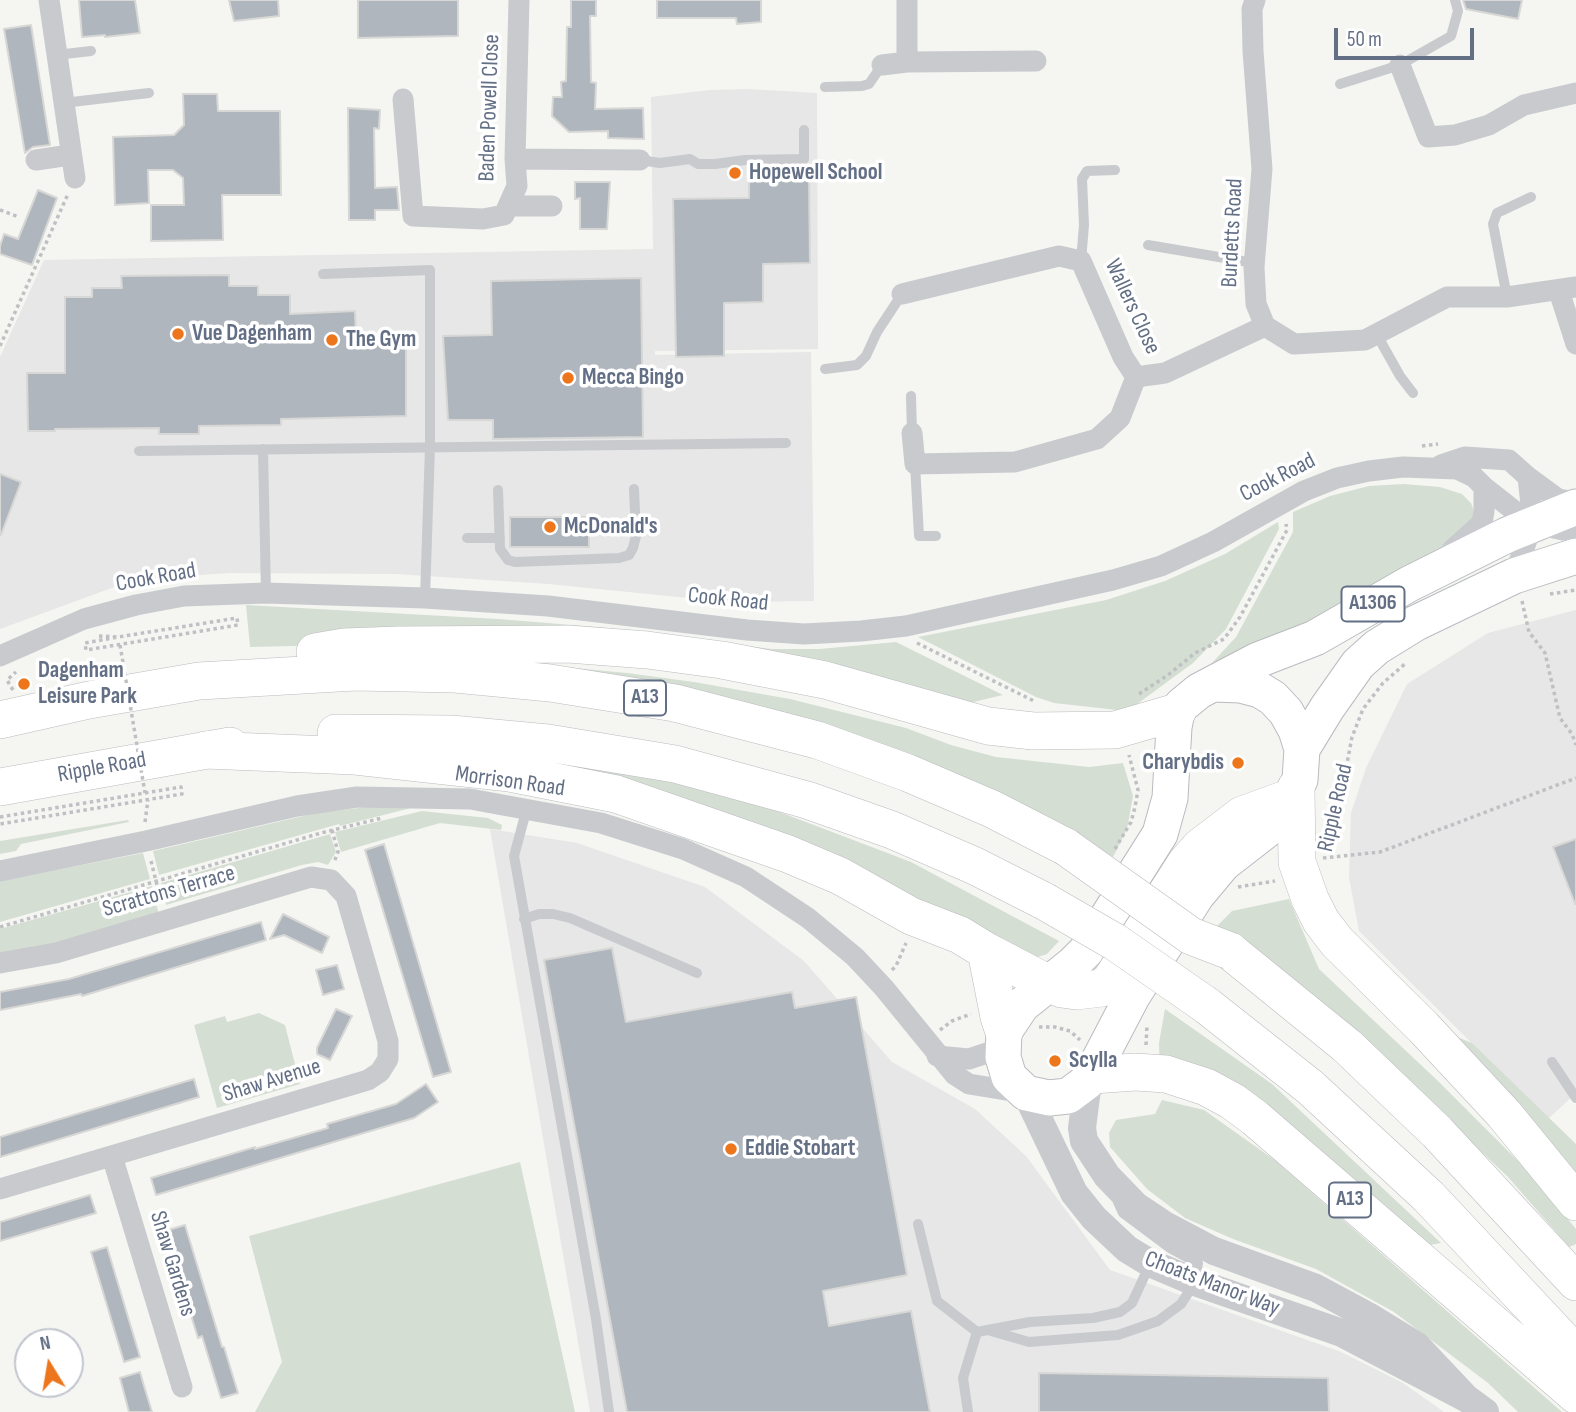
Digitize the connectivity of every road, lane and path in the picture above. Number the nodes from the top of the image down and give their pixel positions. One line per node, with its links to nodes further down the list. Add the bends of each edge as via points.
1 (49, 0): 7 (street)
2 (519, 0): 20 (street, Baden Powell Close)
3 (907, 0): 9 (street)
4 (1255, 0): 32 (street, Burdetts Road, via 1253,51 1262,169)
5 (1455, 0): 11 (lane, via 1458,10 1451,36)
6 (91, 51): 7 (lane)
7 (56, 55): 17 (street)
8 (1036, 61): 9 (street)
9 (907, 62): 10 (street)
10 (882, 65): 13 (lane, via 869,84)
11 (1401, 65): 12 (lane); 15 (street, via 1428,137 1489,125 1524,105)
12 (1340, 85)
13 (825, 87)
14 (149, 93): 17 (lane)
15 (1576, 93)
16 (403, 99): 26 (street, Baden Powell Close, via 413,216 483,219 504,215)
17 (63, 103): 19 (street)
18 (804, 130): 22 (lane, via 804,159 715,164 690,159)
19 (70, 155): 21 (street); 24 (street)
20 (515, 159): 22 (street); 26 (street, Baden Powell Close, via 517,186)
21 (36, 160)
22 (640, 160)
23 (1115, 170): 31 (lane, via 1087,171 1082,179)
24 (75, 178): 40 (path)
25 (1531, 197): 36 (lane, via 1497,213 1493,224)
26 (508, 206): 27 (street)
27 (552, 206)
28 (0, 209): 29 (path)
29 (19, 217)
30 (1148, 245): 32 (lane)
31 (1081, 261): 35 (street, Wallers Close, via 1059,256); 42 (street, Wallers Close)
32 (1254, 262): 37 (street, Burdetts Road, via 1256,304)
33 (323, 274): 47 (lane, via 430,270)
34 (1567, 289): 36 (street); 39 (street)
35 (902, 294): 41 (lane, via 857,365)
36 (1507, 297): 38 (street, via 1447,297)
37 (1265, 326): 38 (street, via 1294,344 1365,340); 42 (street, Wallers Close, via 1164,373)
38 (1377, 335): 43 (lane)
39 (1576, 344)
40 (0, 346)
41 (825, 369)
42 (1136, 377): 50 (street, via 1120,418 1097,439 1015,462)
43 (1413, 393)
44 (911, 396): 45 (lane)
45 (912, 433): 50 (street)
46 (786, 443): 47 (lane)
47 (430, 447): 48 (lane); 69 (lane)
48 (262, 449): 49 (lane); 67 (lane)
49 (139, 451)
50 (915, 464): 60 (lane, via 919,536)
51 (1432, 467): 52 (street, Cook Road, via 1465,457 1509,460); 53 (street, Cook Road, via 1457,469); 69 (street, Cook Road, via 1337,478 1161,566 906,626 804,634 548,606)
52 (1528, 477): 56 (street, Cook Road, via 1558,499); 58 (street)
53 (1484, 487): 58 (street, Cook Road); 64 (street, via 1482,523)
54 (635, 488): 62 (lane, via 636,536 629,555 515,562 502,555)
55 (498, 490): 62 (lane)
56 (1576, 505): 58 (main road, A1306)
57 (1286, 522): 82 (path, via 1287,530 1224,639 1195,653)
58 (1533, 523): 59 (street, via 1563,530); 64 (main road, A1306); 65 (street)
59 (1576, 527)
60 (936, 536)
61 (467, 538): 62 (lane)
62 (500, 538)
63 (1576, 556): 65 (main road, Ripple Road / A1306)
64 (1409, 584): 81 (main road, A1306, via 1315,638)
65 (1517, 587): 86 (path, via 1529,632 1545,653 1560,718); 87 (main road, Ripple Road / A1306, via 1416,623 1377,648 1358,664)
66 (1576, 590): 68 (path)
67 (266, 593): 69 (street, Cook Road); 74 (street, Cook Road, via 184,596 136,605 83,620)
68 (1549, 594)
69 (425, 598)
70 (94, 636): 71 (path)
71 (118, 637): 73 (path, via 85,643 86,650); 73 (path, via 237,618 238,625)
72 (916, 642): 83 (path)
73 (120, 645): 91 (path, bridge)
74 (0, 656)
75 (1410, 660): 100 (path, Ripple Road, via 1383,683 1363,709 1352,737 1342,790)
76 (27, 665): 77 (path)
77 (8, 680): 79 (path); 80 (path, via 13,690)
78 (199, 681): 84 (highway, A13, via 273,660 344,647 568,644 722,660 825,680 988,726 1033,732 1115,730); 85 (highway, A13); 132 (highway, A13, bridge, via 355,672 454,674 550,683 675,703 817,740 992,809 1066,847 1191,936 1230,951 1347,1046 1437,1132)
79 (2, 684)
80 (24, 684)
81 (1213, 684): 84 (main road, via 1189,697); 87 (main road, via 1241,685 1273,698 1286,712)
82 (1135, 696)
83 (1039, 704)
84 (1177, 712): 116 (main road, via 1170,798 1160,834 1086,951)
85 (0, 720)
86 (1576, 745)
87 (1302, 749): 92 (main road, via 1302,768)
88 (205, 750): 90 (highway, Ripple Road / A13); 112 (highway, A13, via 355,756 510,773 616,794 788,854 911,916 960,934); 135 (highway, A13, bridge, via 292,735 353,733 451,734 548,743 675,764 807,800 975,866 1115,942 1206,1005 1310,1087 1419,1188)
89 (1576, 778): 104 (path, via 1381,852)
90 (0, 787)
91 (145, 793): 93 (path, via 181,787 182,794); 95 (path)
92 (1293, 793): 104 (highway, via 1297,862); 116 (highway, via 1242,815 1200,847 1120,969 1102,988 1076,991); 122 (main road, via 1277,820 1223,864 1196,895)
93 (148, 800): 97 (path); 98 (path)
94 (527, 808): 105 (street, Morrison Road, via 470,799 357,797); 109 (lane, via 514,856); 119 (street, Morrison Road, via 644,835 746,877 808,918 855,957)
95 (0, 817)
96 (383, 818): 99 (path)
97 (0, 824)
98 (145, 824)
99 (332, 830): 103 (path); 106 (path)
100 (1324, 836)
101 (1324, 847): 104 (path, Ripple Road)
102 (148, 852): 106 (path)
103 (338, 852)
104 (1312, 866): 107 (path, Ripple Road); 128 (highway, via 1321,921 1337,942 1504,1114)
105 (0, 871)
106 (156, 881): 110 (path)
107 (1235, 888)
108 (346, 896): 113 (street, Scrattons Terrace, via 331,880 311,877 55,953); 125 (street, Shaw Avenue, via 388,1041 388,1059 380,1072 368,1080)
109 (524, 919): 114 (lane, via 539,914 570,918); 139 (lane)
110 (0, 927)
111 (907, 942): 115 (path)
112 (986, 951): 116 (highway); 118 (highway)
113 (0, 963)
114 (696, 973)
115 (888, 974)
116 (1049, 984): 118 (main road, via 1016,1011)
117 (1148, 1021): 120 (path)
118 (1004, 1032): 119 (street, via 969,1059); 119 (path, via 959,1018); 122 (path, via 1055,1027 1070,1031 1079,1038); 123 (main road, via 1009,1077)
119 (935, 1045): 123 (street, Morrison Road, via 955,1074 969,1084)
120 (1146, 1046)
121 (1552, 1062): 124 (lane)
122 (1088, 1067): 123 (main road, via 1068,1096); 126 (street, Choats Manor Way, via 1084,1141); 137 (highway, A13, via 1166,1074 1232,1101)
123 (1026, 1093): 130 (street, Choats Manor Way, via 1074,1193 1109,1233)
124 (1576, 1098)
125 (112, 1156): 127 (street, Shaw Avenue); 136 (street, Shaw Gardens)
126 (1107, 1176): 131 (lane, via 1123,1213 1198,1263); 138 (street, Choats Manor Way, via 1136,1206 1163,1224 1214,1251 1316,1289 1418,1346)
127 (0, 1189)
128 (1576, 1202)
129 (918, 1224): 134 (lane, via 937,1301)
130 (1150, 1263): 131 (street, Choats Manor Way); 133 (lane, via 1132,1303 1120,1312 1030,1321)
131 (1195, 1282): 133 (lane, via 1181,1304 1158,1321 1118,1335 1030,1342); 138 (street, Choats Manor Way, via 1342,1333)
132 (1576, 1282)
133 (991, 1331): 134 (lane)
134 (976, 1332): 140 (lane, via 963,1378)
135 (1576, 1354)
136 (182, 1387)
137 (1576, 1395)
138 (1476, 1405)
139 (610, 1412)
140 (968, 1412)

